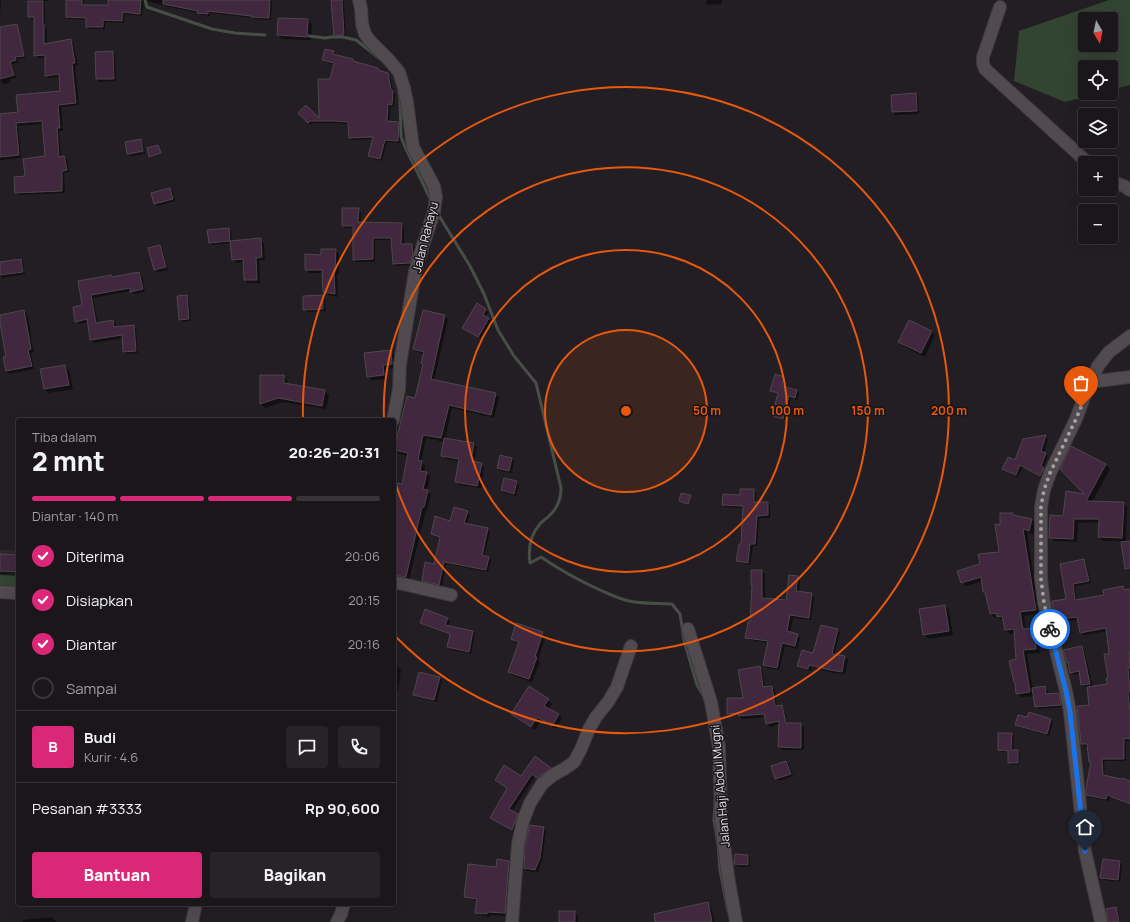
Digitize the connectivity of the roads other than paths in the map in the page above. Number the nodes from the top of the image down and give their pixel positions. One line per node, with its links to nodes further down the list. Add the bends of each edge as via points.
1 (359, 0): 9 (street, Jalan Rahayu, via 365,34 399,72 407,102 413,146 434,186 436,197 416,272)
2 (1000, 7): 3 (street, via 983,57 985,69)
3 (1080, 156)
4 (1118, 184): 5 (street)
5 (1130, 190)
6 (1130, 336): 8 (street, via 1098,366)
7 (1130, 377): 8 (street)
8 (1090, 382): 22 (street, via 1044,490 1041,507 1041,579 1044,603 1070,712 1085,851)
9 (393, 418)
10 (396, 582): 13 (street)
11 (0, 592): 12 (street)
12 (16, 593)
13 (451, 595)
14 (688, 630): 21 (street, Jalan Haji Abdul Mugni, via 711,702 719,747 721,820)
15 (632, 646): 20 (street, via 617,687 589,729 574,762 542,784 522,821)
16 (196, 906): 18 (street)
17 (343, 906): 19 (street)
18 (192, 922)
19 (336, 922)
20 (512, 922)
21 (736, 922)
22 (1101, 922)

